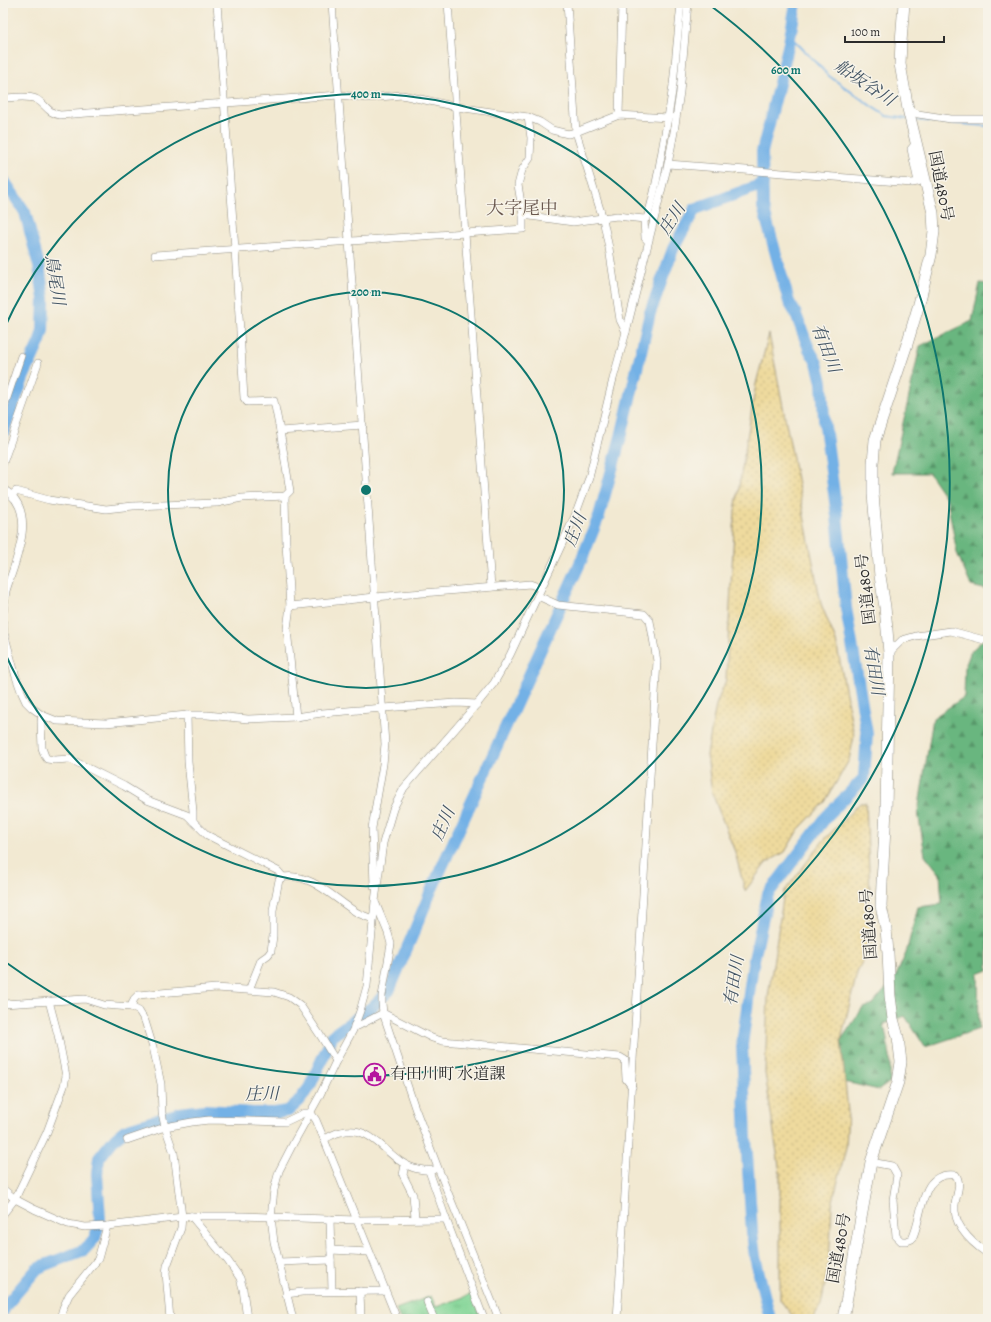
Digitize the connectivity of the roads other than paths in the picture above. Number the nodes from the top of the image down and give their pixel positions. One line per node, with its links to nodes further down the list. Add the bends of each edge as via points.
1 (217, 3): 11 (street)
2 (332, 3): 9 (street)
3 (448, 3): 12 (street)
4 (567, 3): 18 (street)
5 (622, 3): 14 (street)
6 (685, 3): 8 (street); 16 (street)
7 (904, 3): 13 (highway, 国道480号, via 900,64)
8 (680, 92): 16 (street, via 675,94); 20 (street)
9 (339, 95): 11 (street); 12 (street, via 368,98 402,95); 25 (street)
10 (3, 98): 11 (street, via 36,99 50,112 60,115)
11 (224, 103): 27 (street)
12 (457, 107): 15 (street); 24 (street)
13 (908, 109): 17 (street, via 918,114 951,119); 19 (highway, 国道480号)
14 (619, 115): 16 (street); 18 (street)
15 (528, 117): 18 (street, via 552,130 568,134); 21 (street, via 530,158 522,170 518,185)
16 (668, 118): 23 (street, via 653,200 647,218)
17 (988, 119)
18 (576, 132): 22 (street)
19 (916, 143): 20 (street, via 911,148 918,182 912,183); 47 (highway, 国道480号, via 933,213 931,255 907,344 875,440 873,463 873,494)
20 (670, 164): 26 (street)
21 (523, 215): 22 (street, via 573,222); 24 (street, via 523,229)
22 (603, 219): 23 (street, via 617,216); 29 (street, via 620,320)
23 (644, 219): 26 (street, via 645,238)
24 (465, 233): 25 (street); 39 (street)
25 (350, 241): 27 (street); 33 (street)
26 (648, 241): 29 (street)
27 (235, 250): 28 (street); 34 (street, via 244,398 247,402 274,401)
28 (155, 255)
29 (626, 332): 40 (street, via 589,478 575,516)
30 (21, 356): 32 (street)
31 (38, 363): 35 (street)
32 (3, 410)
33 (363, 425): 34 (street); 42 (street)
34 (280, 431): 38 (street, via 290,491)
35 (3, 463)
36 (3, 489): 37 (street)
37 (12, 495): 38 (street, via 16,491 50,500 106,509 217,503 242,498); 44 (street, via 21,511 23,527)
38 (284, 496): 43 (street)
39 (492, 587): 40 (street, via 530,584); 42 (street)
40 (542, 588): 41 (street)
41 (538, 596): 48 (street, via 507,661); 66 (street, via 558,606 644,614 650,621 657,661)
42 (375, 597): 43 (street); 49 (street)
43 (290, 606): 52 (street, via 287,629)
44 (3, 613)
45 (3, 623): 50 (street, via 20,690 26,702)
46 (988, 641): 47 (street, via 950,631 902,640)
47 (889, 653): 71 (highway, 国道480号, via 882,906 888,945 890,996 901,1062 898,1082)
48 (477, 704): 49 (street); 55 (street, via 404,788 393,809)
49 (383, 708): 52 (street); 54 (street, via 385,744)
50 (42, 715): 51 (street, via 58,721 106,723); 53 (street, via 42,748 47,759 70,759 147,800 187,815)
51 (187, 715): 52 (street, via 248,719); 53 (street)
52 (296, 717)
53 (193, 821): 56 (street, via 207,834 278,871)
54 (372, 828): 55 (street, via 376,838 382,837); 57 (street)
55 (386, 831): 57 (street)
56 (283, 877): 58 (street, via 295,877 312,883 356,913); 59 (street, via 279,880 273,910 271,951 261,960)
57 (375, 901): 58 (street); 63 (street, via 391,944 382,996)
58 (373, 919): 64 (street, via 367,986)
59 (249, 990): 62 (street, via 211,988 138,995); 65 (street, via 274,992 289,997 300,1005)
60 (48, 1001): 61 (street); 62 (street, via 85,999 104,1005); 76 (street, via 66,1076 47,1132)
61 (3, 1004)
62 (131, 1007): 68 (street, via 139,1011 145,1021 153,1046 161,1084)
63 (384, 1013): 64 (street); 66 (street, via 442,1041 620,1057 625,1060 626,1080); 73 (street)
64 (354, 1026): 65 (street)
65 (336, 1061): 67 (street)
66 (632, 1087): 105 (street)
67 (311, 1113): 68 (street, via 304,1113 285,1122 209,1120); 69 (street); 80 (street, via 279,1171)
68 (165, 1128): 70 (street); 79 (street, via 174,1153)
69 (324, 1139): 72 (street, via 349,1130 360,1131); 84 (street)
70 (126, 1140)
71 (871, 1162): 88 (street, via 892,1166 897,1175 893,1200 896,1236 901,1241 912,1239 916,1232 929,1185 940,1176 956,1175 959,1185 955,1206 956,1217 965,1235); 106 (highway, 国道480号)
72 (405, 1165): 74 (street); 81 (street, via 403,1175 413,1195)
73 (438, 1168): 74 (street); 104 (street)
74 (429, 1171): 82 (street)
75 (3, 1189): 76 (street)
76 (14, 1199): 77 (street); 85 (street, via 73,1225)
77 (3, 1214)
78 (191, 1216): 79 (street); 80 (street); 98 (street, via 240,1278)
79 (182, 1217): 85 (street); 97 (street, via 181,1228 166,1273)
80 (271, 1217): 83 (street); 90 (street)
81 (415, 1218): 82 (street); 84 (street)
82 (446, 1218): 103 (street)
83 (330, 1219): 84 (street); 86 (street)
84 (356, 1220): 87 (street)
85 (107, 1226): 96 (street, via 98,1259 69,1295)
86 (331, 1250): 87 (street); 89 (street)
87 (369, 1252): 92 (street)
88 (988, 1254)
89 (331, 1260): 90 (street); 93 (street)
90 (279, 1262): 94 (street)
91 (360, 1291): 92 (street); 93 (street); 100 (street)
92 (385, 1291): 101 (street)
93 (332, 1292): 94 (street)
94 (286, 1294): 99 (street)
95 (427, 1302): 102 (street)
96 (60, 1319)
97 (170, 1319)
98 (247, 1319)
99 (292, 1319)
100 (361, 1319)
101 (397, 1319)
102 (434, 1319)
103 (484, 1319)
104 (499, 1319)
105 (617, 1319)
106 (843, 1319)

